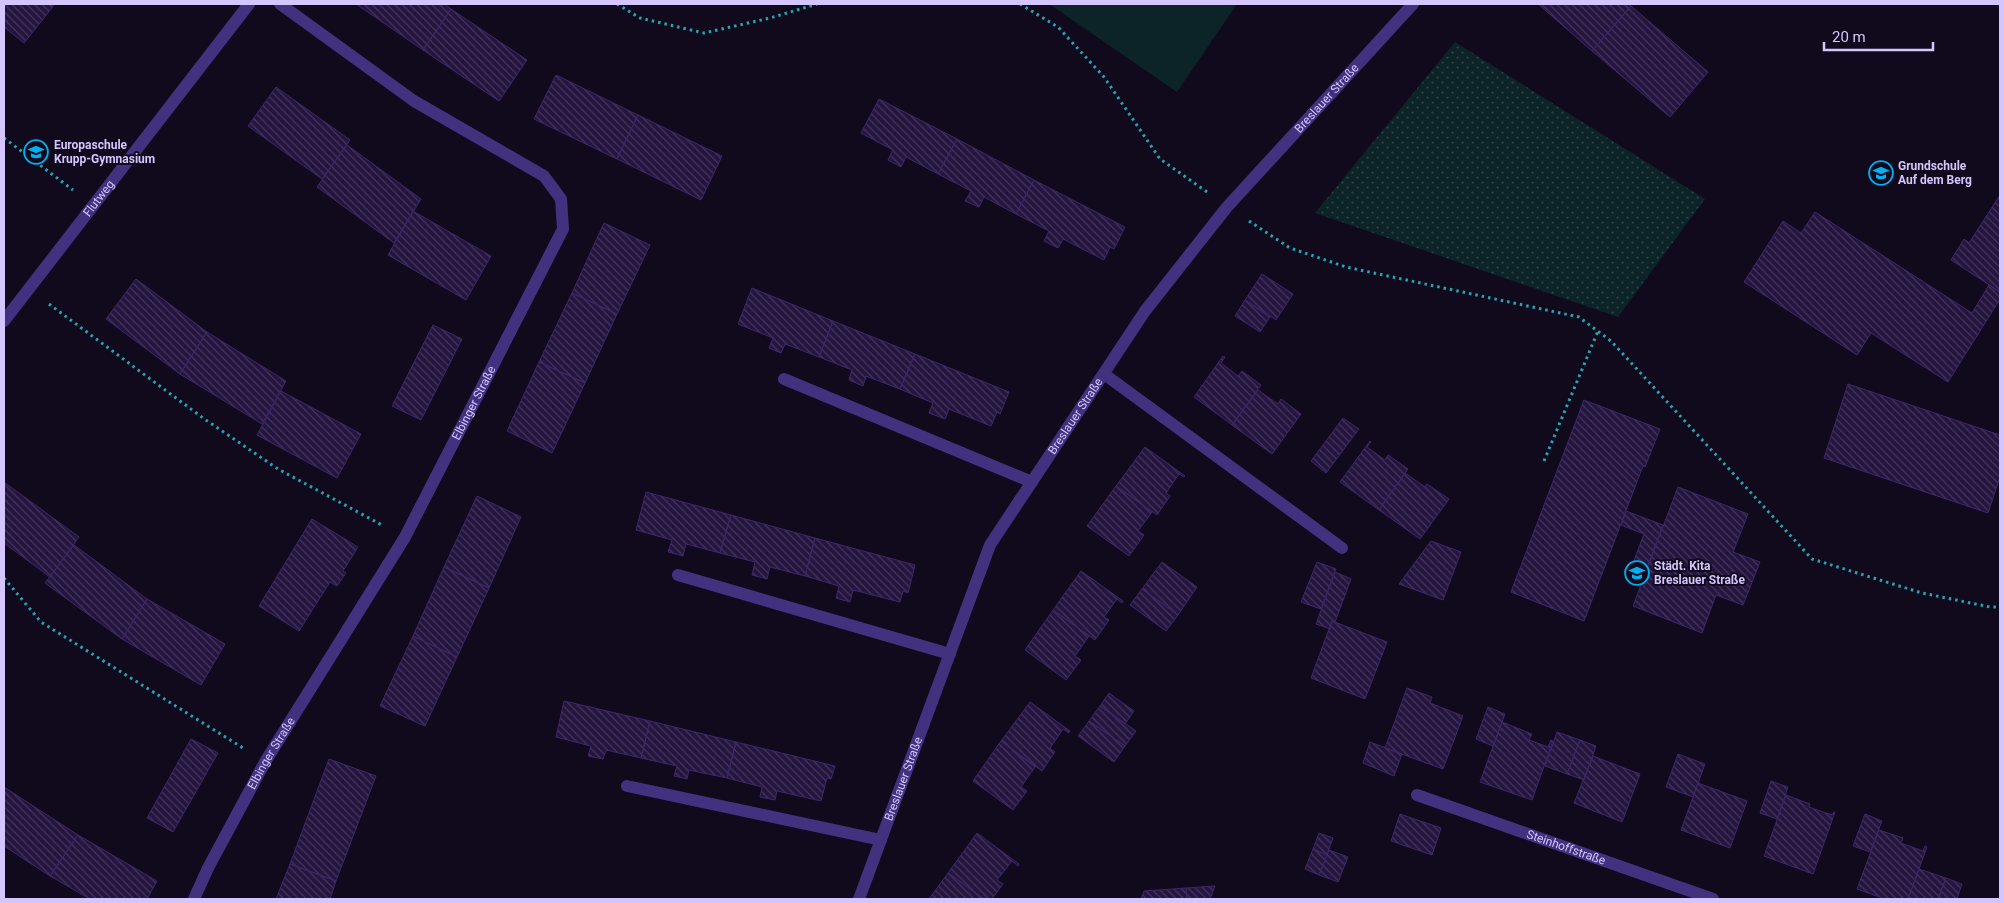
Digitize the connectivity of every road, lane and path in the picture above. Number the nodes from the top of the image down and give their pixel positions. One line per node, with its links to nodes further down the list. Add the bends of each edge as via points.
1 (249, 4): 8 (street, Flutweg)
2 (280, 4): 17 (street, Elbinger Straße, via 414,100 544,176 561,199 563,229)
3 (617, 4): 4 (path, via 640,18 704,32)
4 (817, 4)
5 (1020, 4): 9 (path, via 1058,27 1104,77 1160,159)
6 (1411, 4): 9 (street, Breslauer Straße)
7 (4, 138): 8 (path)
8 (93, 205): 10 (street, Flutweg)
9 (1227, 208): 12 (path, via 1290,248 1346,267 1580,317); 13 (street, Breslauer Straße, via 1145,311)
10 (28, 289): 11 (street, Flutweg); 17 (path, via 278,469)
11 (4, 321)
12 (1598, 331): 15 (path); 21 (path, via 1611,341 1812,559 1922,593)
13 (1104, 374): 16 (street, Breslauer Straße); 18 (street)
14 (784, 379): 16 (street)
15 (1544, 461)
16 (1032, 482): 22 (street, Breslauer Straße, via 990,545)
17 (405, 537): 23 (street, Elbinger Straße)
18 (1342, 548)
19 (678, 575): 22 (street)
20 (4, 578): 23 (path, via 40,622)
21 (2000, 607)
22 (950, 654): 26 (street, Breslauer Straße)
23 (265, 762): 27 (street, Elbinger Straße)
24 (627, 786): 26 (street)
25 (1417, 795): 29 (street, Steinhoffstraße)
26 (881, 840): 28 (street, Breslauer Straße)
27 (194, 899)
28 (858, 899)
29 (1713, 899)

